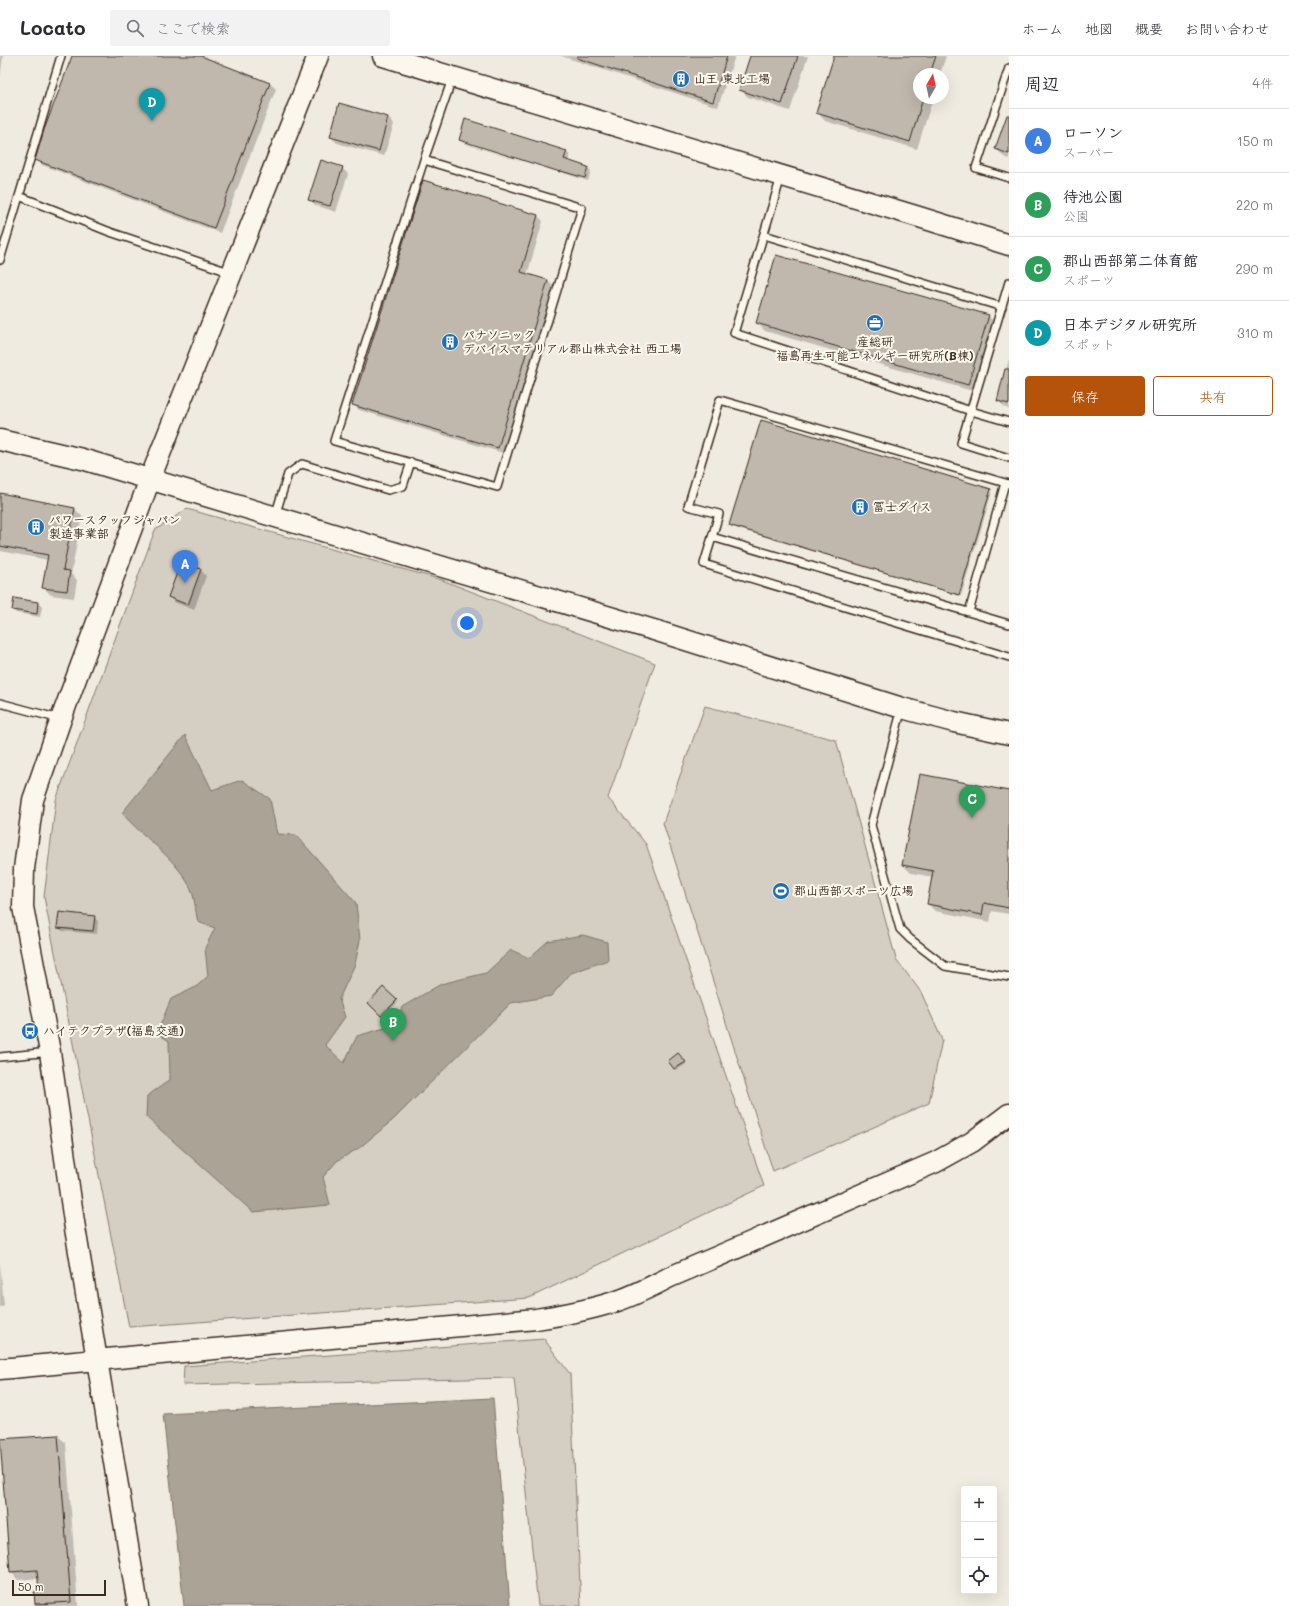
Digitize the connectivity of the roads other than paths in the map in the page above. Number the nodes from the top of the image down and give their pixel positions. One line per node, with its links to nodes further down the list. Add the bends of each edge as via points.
1 (61, 56): 9 (lane)
2 (318, 56): 13 (street)
3 (383, 56): 5 (street)
4 (1009, 68): 8 (lane, via 976,168)
5 (452, 77): 6 (lane); 7 (street)
6 (424, 160): 20 (lane, via 334,441); 20 (lane, via 582,208 497,487)
7 (782, 176): 10 (lane); 11 (street)
8 (1009, 178)
9 (19, 196): 12 (lane); 13 (lane, via 110,232)
10 (764, 235): 15 (lane); 16 (lane, via 734,334)
11 (1009, 245)
12 (0, 260)
13 (232, 273): 21 (street)
14 (1009, 282): 15 (lane)
15 (1002, 307): 16 (lane)
16 (971, 412): 17 (lane); 19 (lane, via 962,444)
17 (1009, 422)
18 (0, 440): 21 (street, via 82,458)
19 (1009, 458)
20 (411, 462): 23 (lane, via 403,486 388,490 302,464 288,474)
21 (150, 479): 23 (street); 30 (street)
22 (1007, 484): 24 (lane, via 720,400 688,506 719,514); 25 (lane)
23 (275, 516): 29 (street)
24 (712, 537): 25 (lane); 27 (lane, via 704,564)
25 (969, 612): 26 (lane)
26 (1009, 624)
27 (1009, 657)
28 (0, 703): 30 (lane)
29 (902, 708): 31 (street); 32 (lane, via 871,826 900,929 945,966)
30 (61, 719): 33 (street, via 33,800 24,869 23,907)
31 (1009, 734)
32 (1009, 977)
33 (50, 1052): 34 (lane); 36 (street)
34 (0, 1057)
35 (1009, 1114): 36 (street, via 972,1142 936,1162 615,1302 536,1319)
36 (97, 1361): 37 (street); 38 (street)
37 (0, 1369)
38 (138, 1606)

